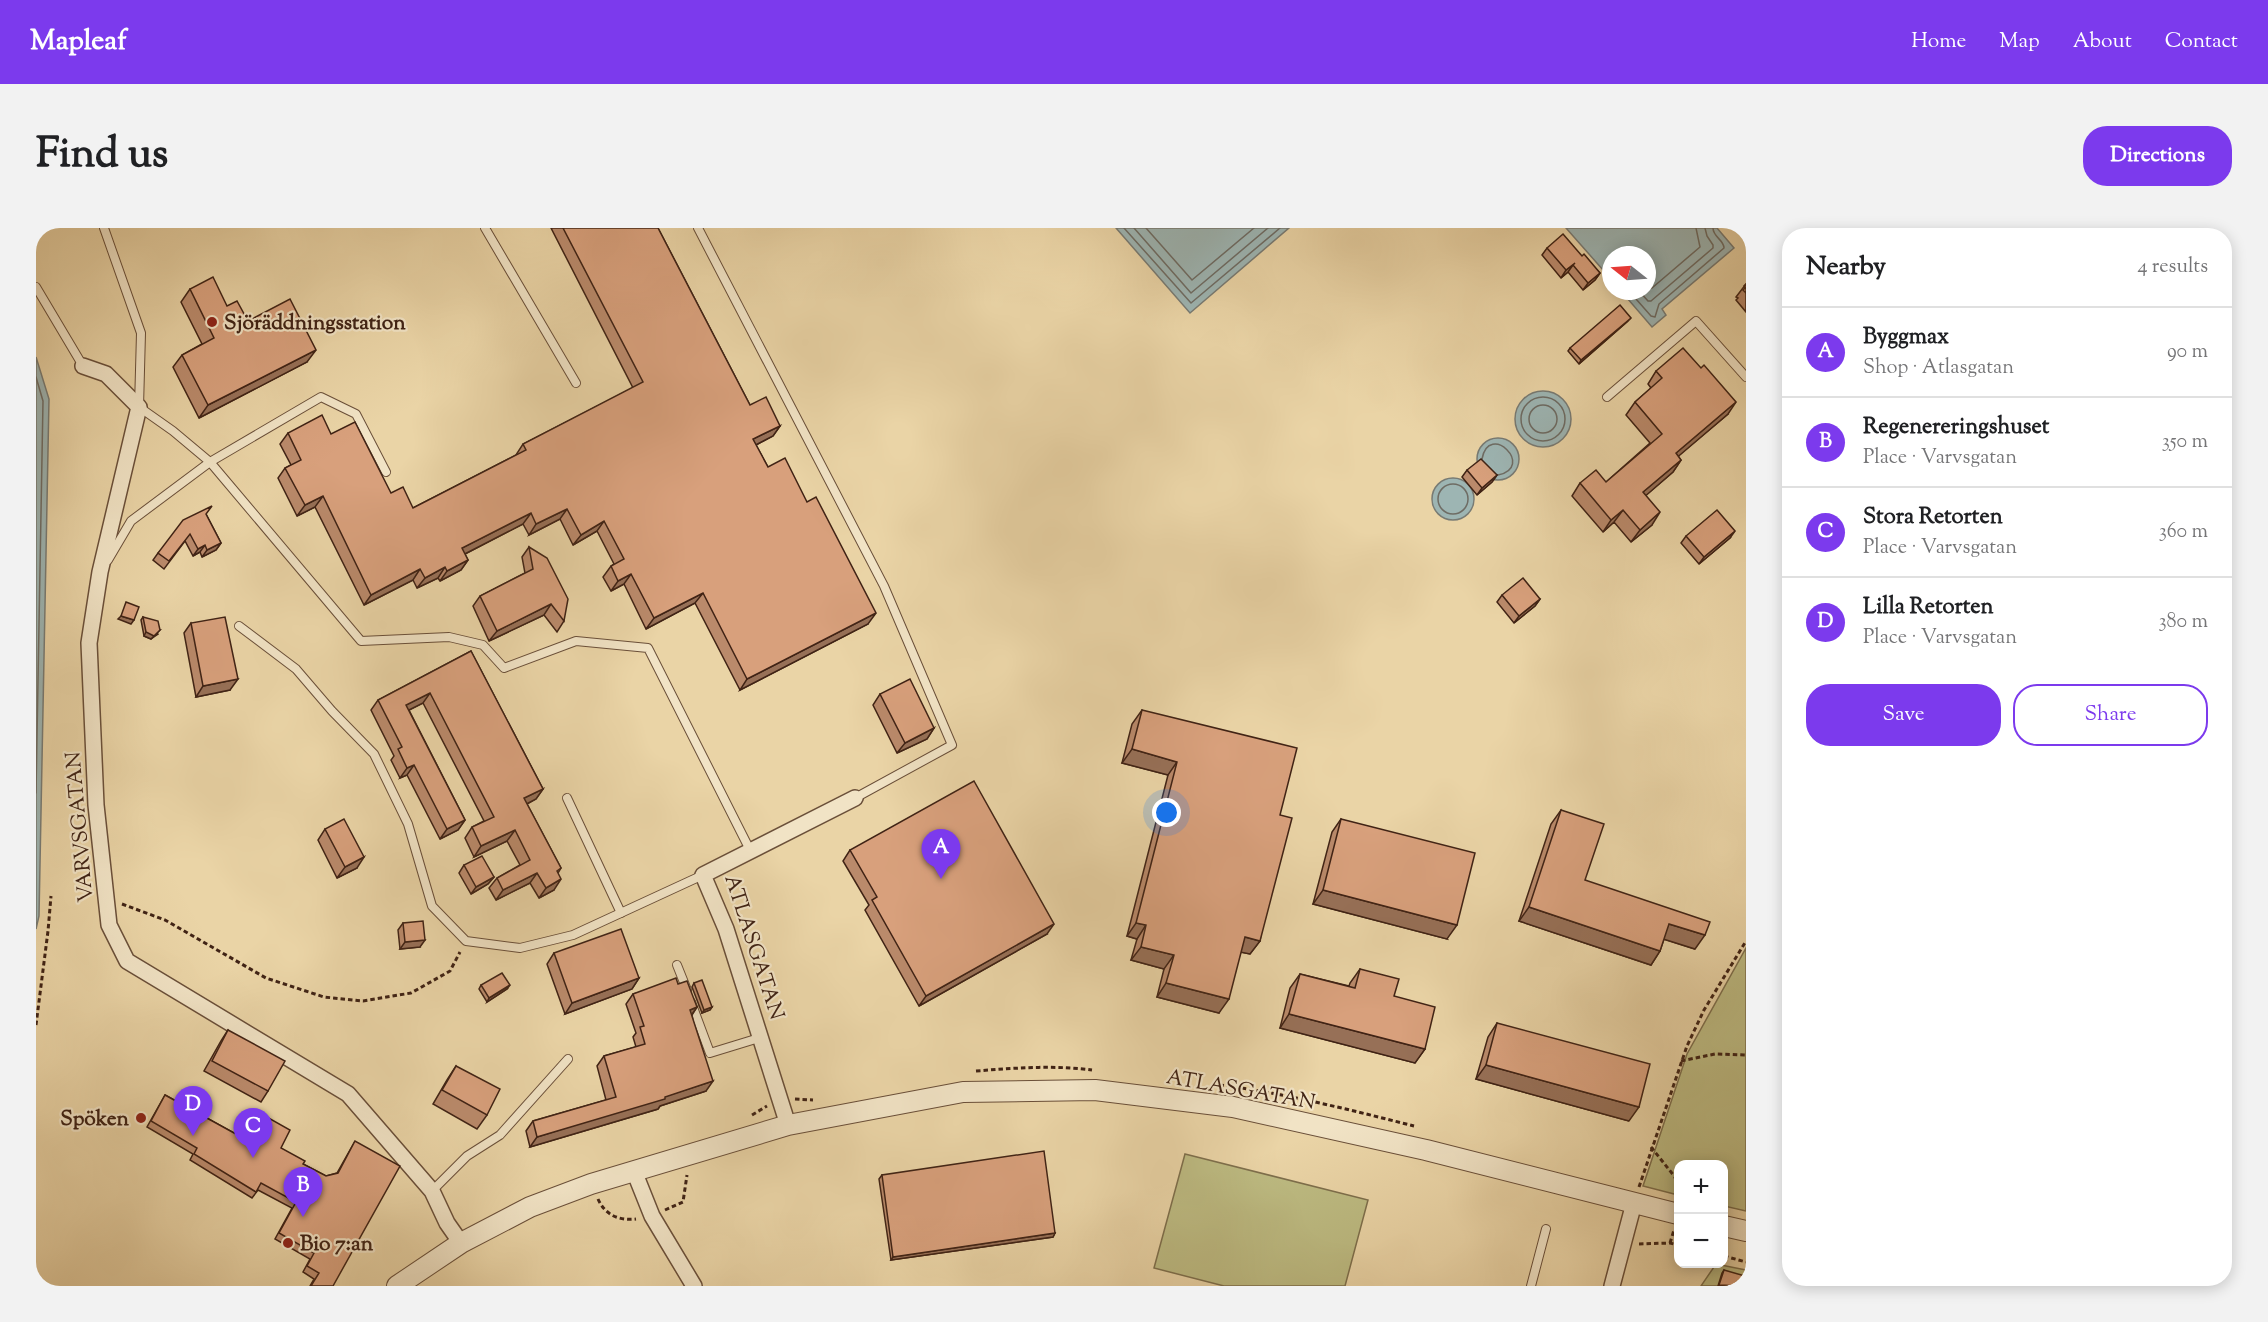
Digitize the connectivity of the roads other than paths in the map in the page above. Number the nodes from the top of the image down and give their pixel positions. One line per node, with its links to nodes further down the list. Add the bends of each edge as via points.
1 (104, 228): 9 (lane, via 141,333)
2 (485, 228): 7 (lane)
3 (698, 228): 15 (lane, via 884,586 952,746)
4 (36, 287): 5 (lane)
5 (83, 366): 9 (street, via 106,375)
6 (1746, 377): 8 (lane, via 1696,321)
7 (576, 383)
8 (1607, 397)
9 (139, 407): 10 (lane); 12 (street, VARVSGATAN)
10 (210, 462): 11 (lane, via 321,397 356,414); 12 (lane, via 131,521); 16 (lane, via 361,642 449,637 483,645 504,668 576,640 648,648)
11 (386, 472)
12 (100, 572): 24 (street, VARVSGATAN, via 89,643 96,806 109,925 127,961 348,1094)
13 (239, 626): 18 (lane, via 296,669 374,754 408,824 432,906 466,941 520,948 573,934)
14 (567, 798): 18 (lane)
15 (855, 798): 16 (street, ATLASGATAN)
16 (751, 852): 17 (street, ATLASGATAN)
17 (703, 875): 18 (lane); 20 (street, ATLASGATAN, via 726,929)
18 (621, 913)
19 (677, 965): 20 (lane, via 710,1053)
20 (759, 1038): 22 (street, ATLASGATAN)
21 (568, 1059): 24 (lane, via 500,1136 467,1156)
22 (788, 1125): 23 (street, ATLASGATAN); 25 (street, ATLASGATAN, via 963,1092 1095,1090 1233,1107)
23 (634, 1171): 30 (street, ATLASGATAN, via 530,1207); 32 (street, via 652,1216)
24 (432, 1191): 30 (street, VARVSGATAN)
25 (1636, 1196): 26 (street, ATLASGATAN); 34 (street)
26 (1674, 1212)
27 (1728, 1227): 29 (street)
28 (1546, 1228): 33 (lane)
29 (1746, 1231)
30 (461, 1243): 31 (street, ATLASGATAN)
31 (397, 1286)
32 (694, 1286)
33 (1531, 1286)
34 (1612, 1286)

